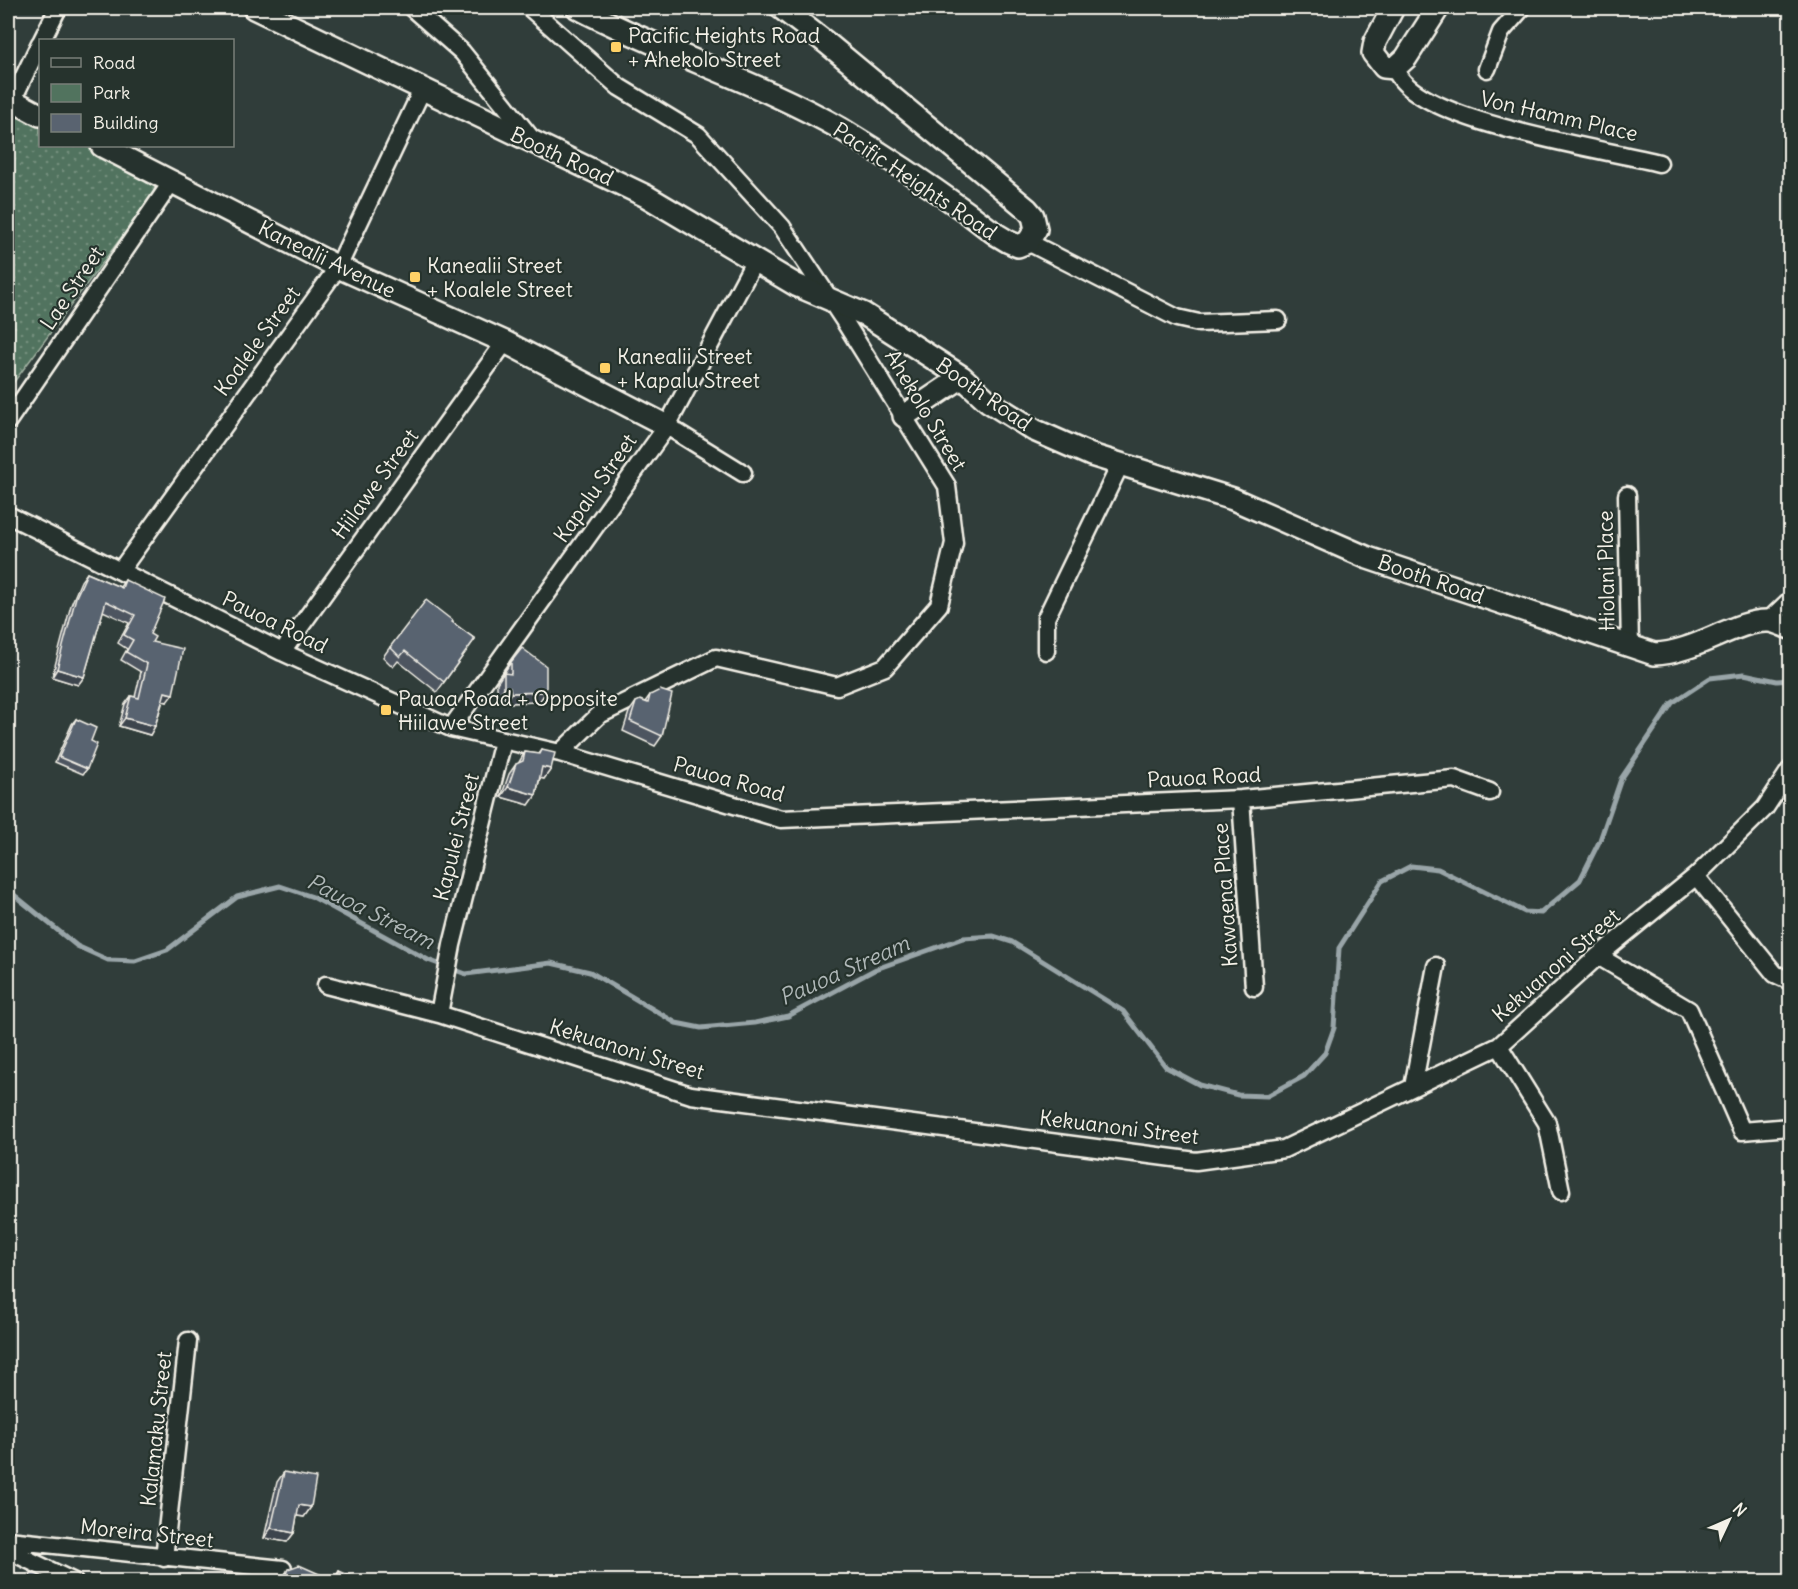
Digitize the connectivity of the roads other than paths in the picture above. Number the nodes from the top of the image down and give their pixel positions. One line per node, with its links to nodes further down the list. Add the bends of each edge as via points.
1 (58, 8): 10 (street)
2 (254, 8): 14 (street, Booth Road)
3 (412, 8): 17 (street, via 462,52)
4 (530, 8): 24 (street, Ahekolo Street, via 620,87 698,135 782,227)
5 (578, 8): 21 (street, Pacific Heights Road, via 665,50 762,89 833,125 1009,243 1018,246)
6 (781, 8): 21 (street, Pacific Heights Road, via 1027,209 1036,229)
7 (1393, 8): 12 (street, via 1377,36 1373,53 1384,67)
8 (1438, 8): 12 (street, via 1406,58)
9 (1522, 8): 13 (street, Von Hamm Place, via 1501,32)
10 (42, 39)
11 (39, 46): 15 (street)
12 (1395, 68): 19 (street, Von Hamm Place, via 1398,79 1418,94 1473,120)
13 (1487, 69)
14 (422, 90): 17 (street, Booth Road); 23 (street, Koalele Street)
15 (10, 99): 16 (street)
16 (39, 114)
17 (535, 143): 22 (street, Booth Road, via 646,196)
18 (104, 147): 20 (street, Kanealii Avenue)
19 (1659, 164)
20 (173, 180): 23 (street, Kanealii Avenue); 29 (street, Lae Street)
21 (1028, 242): 25 (street, via 1177,318 1199,323)
22 (754, 261): 24 (street, Booth Road); 30 (street, Kapalu Street)
23 (338, 267): 26 (street, Kanealii Avenue); 35 (street, Koalele Street)
24 (832, 301): 27 (street, Booth Road, via 864,314); 28 (street, Ahekolo Street)
25 (1278, 320)
26 (505, 342): 30 (street, Kanealii Avenue); 41 (street, Hiilawe Street)
27 (962, 376): 28 (street); 31 (street, Booth Road, via 988,401 1034,430)
28 (904, 416): 44 (street, Ahekolo Street, via 947,486 954,543 939,605 885,667 837,686 716,658 599,715)
29 (8, 421)
30 (667, 426): 32 (street, Kanealii Avenue); 42 (street, Kapalu Street)
31 (1120, 465): 39 (street, Booth Road, via 1212,492 1368,558); 40 (street, via 1046,618)
32 (743, 473)
33 (1628, 495): 39 (street, Hiolani Place)
34 (8, 514): 35 (street, Pauoa Road)
35 (120, 571): 41 (street, Pauoa Road)
36 (1791, 600): 37 (street)
37 (1768, 621): 38 (street); 39 (street, Booth Road, via 1670,653 1654,654)
38 (1791, 628)
39 (1630, 647)
40 (1046, 651)
41 (282, 652): 42 (street, Pauoa Road)
42 (451, 728): 43 (street, Pauoa Road)
43 (503, 741): 44 (street, Pauoa Road); 54 (street, Kapulei Street)
44 (560, 753): 47 (street, Pauoa Road, via 781,819)
45 (1791, 770): 48 (street, Kekuanoni Street, via 1765,808)
46 (1490, 792): 47 (street, Pauoa Road, via 1454,779)
47 (1241, 799): 53 (street, Kawaena Place)
48 (1696, 876): 49 (street, Kekuanoni Street); 51 (street, via 1775,974)
49 (1598, 956): 55 (street, Kekuanoni Street); 57 (street, via 1689,1010 1742,1131)
50 (1436, 966): 56 (street)
51 (1791, 981)
52 (326, 985): 54 (street, Kekuanoni Street)
53 (1254, 987)
54 (439, 1014): 56 (street, Kekuanoni Street, via 691,1095 1196,1161 1284,1149)
55 (1499, 1046): 56 (street, Kekuanoni Street); 58 (street, via 1547,1123)
56 (1413, 1087)
57 (1791, 1127)
58 (1562, 1191)
59 (188, 1341): 62 (street, Kalamaku Street)
60 (8, 1540): 62 (street, Moreira Street)
61 (8, 1550): 64 (street)
62 (164, 1558): 63 (street, Moreira Street)
63 (283, 1569)
64 (74, 1581)

